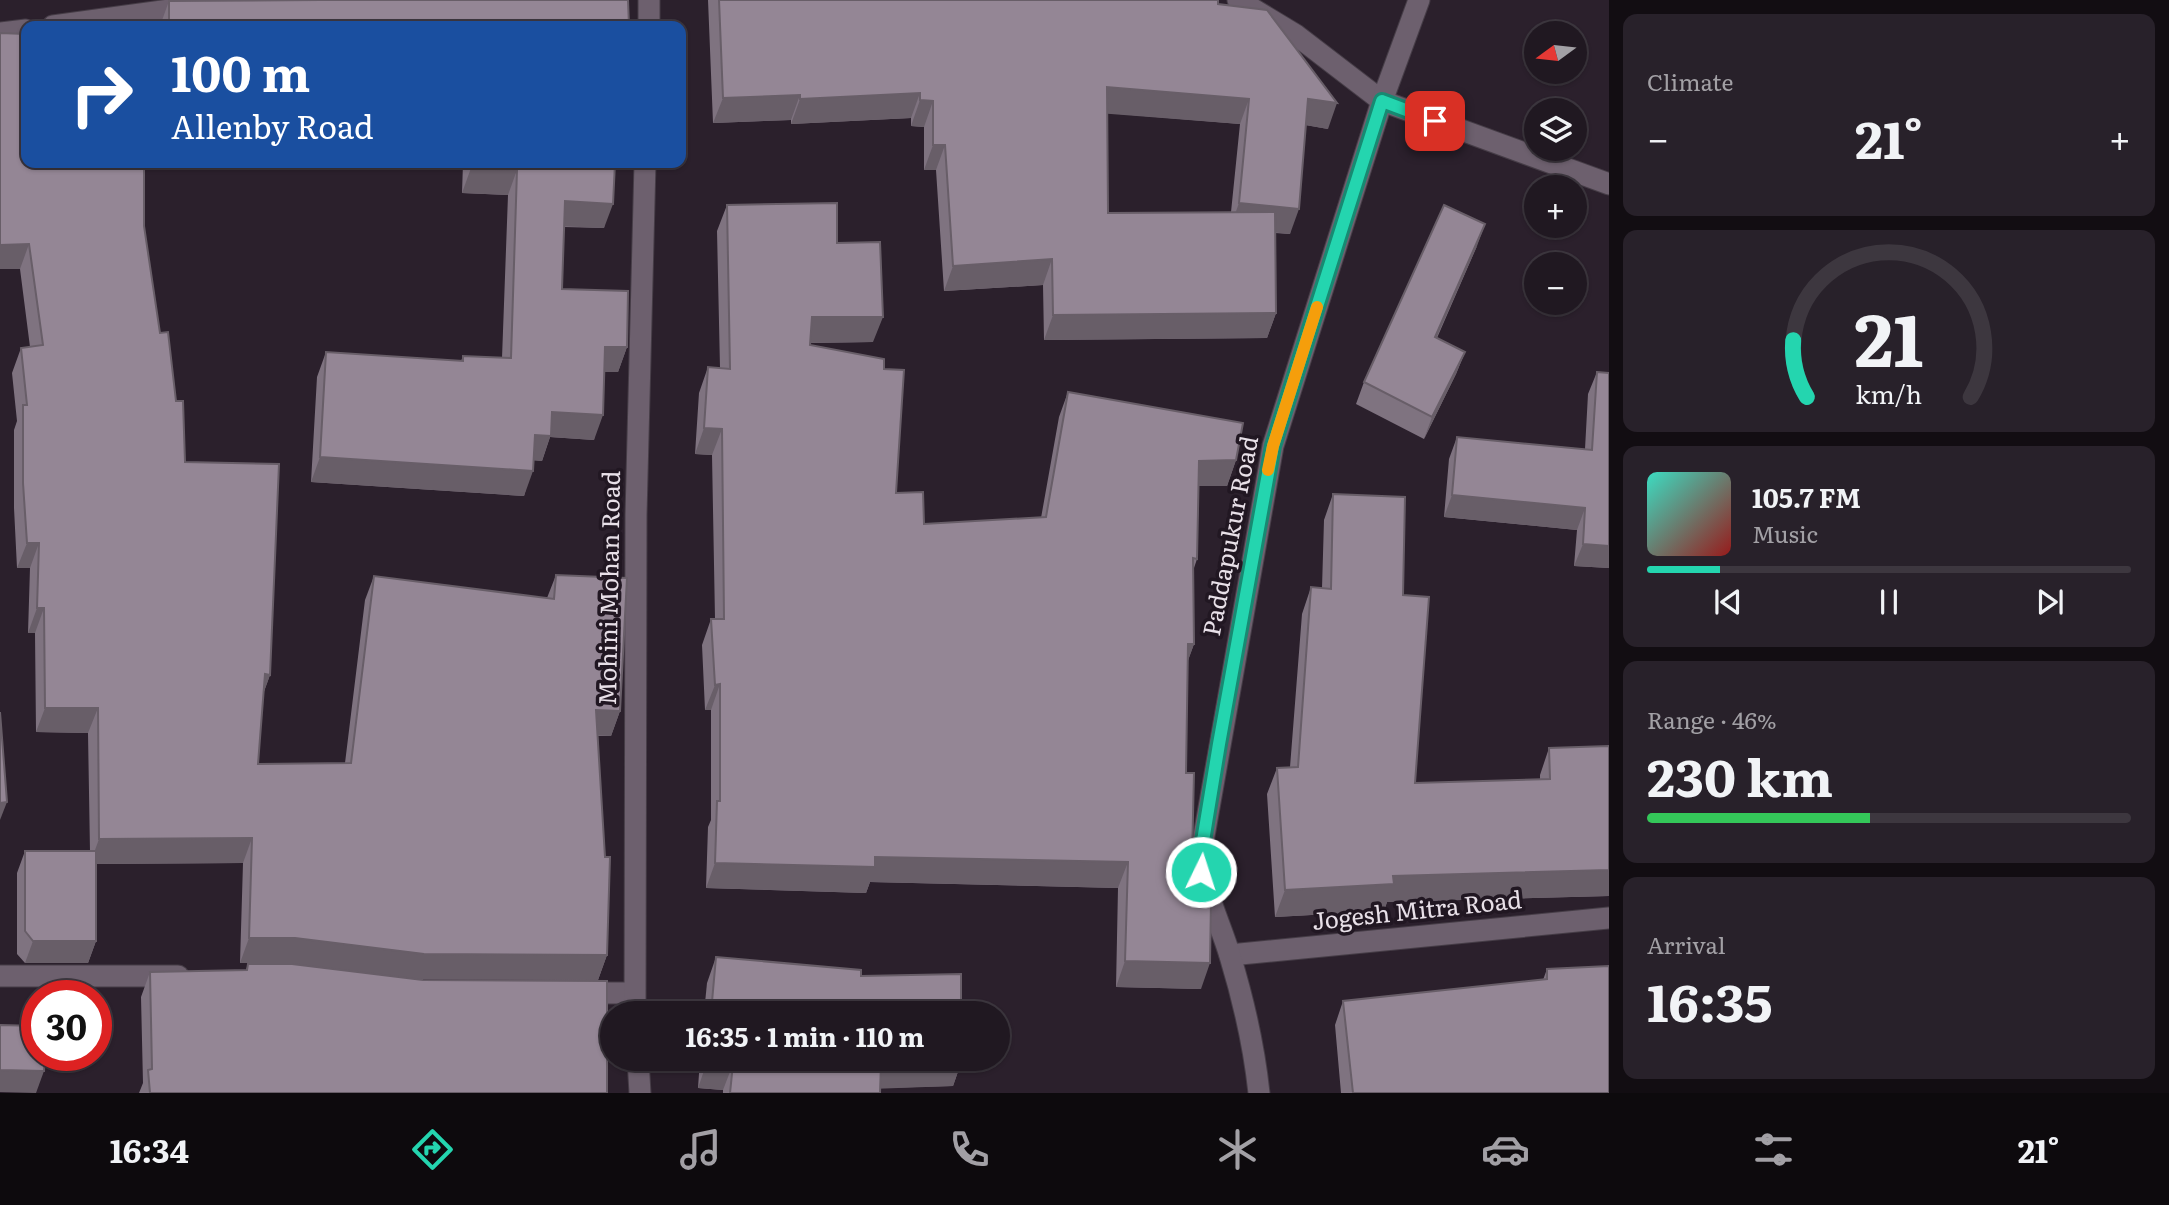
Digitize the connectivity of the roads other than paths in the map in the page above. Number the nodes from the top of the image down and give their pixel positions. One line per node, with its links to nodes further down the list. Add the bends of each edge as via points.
1 (242, 0): 5 (street)
2 (649, 0): 6 (street)
3 (1238, 0): 9 (street, via 1296,35)
4 (1419, 0): 9 (street, Paddapukur Road)
5 (89, 21)
6 (649, 21)
7 (21, 31): 8 (street)
8 (0, 33)
9 (1382, 101): 11 (street); 13 (street, Paddapukur Road, via 1273,446 1237,635 1201,853 1201,872)
10 (645, 168): 18 (street, Mohini Mohan Road, via 636,515)
11 (1609, 184)
12 (1609, 918): 13 (street, Jogesh Mitra Road)
13 (1230, 955): 21 (street, Paddapukur Road, via 1252,1036)
14 (0, 976): 15 (street)
15 (202, 976)
16 (565, 993): 17 (street)
17 (620, 1001)
18 (634, 1001)
19 (639, 1071): 20 (street)
20 (640, 1093)
21 (1259, 1093)

